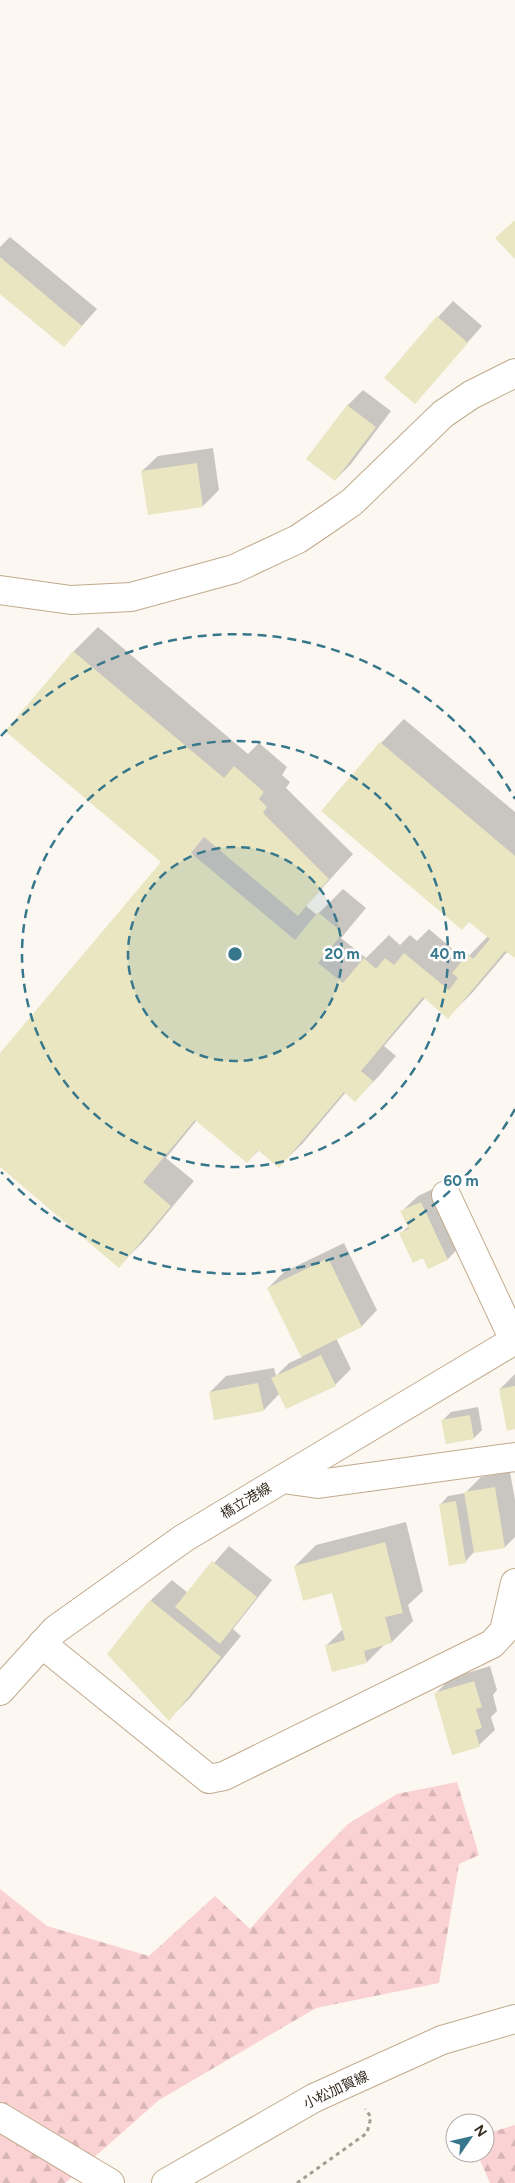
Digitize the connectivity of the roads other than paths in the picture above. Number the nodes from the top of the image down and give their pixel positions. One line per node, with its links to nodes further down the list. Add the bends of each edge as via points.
1 (515, 373): 2 (street, via 471,395 443,414 352,502 290,543 234,569 131,597 71,600)
2 (0, 590)
3 (446, 1195): 4 (street)
4 (514, 1340): 6 (street, 橋立港線)
5 (514, 1460): 6 (street, via 318,1484)
6 (283, 1479): 8 (street, 橋立港線, via 184,1538 128,1576 55,1630)
7 (515, 1583): 8 (street, via 504,1631 492,1644 224,1776 209,1779)
8 (42, 1644): 9 (street, 橋立港線)
9 (0, 1691)
10 (515, 2019): 13 (street, 小松加賀線, via 442,2040 314,2098)
11 (0, 2117): 12 (street)
12 (110, 2183)
13 (166, 2183)

